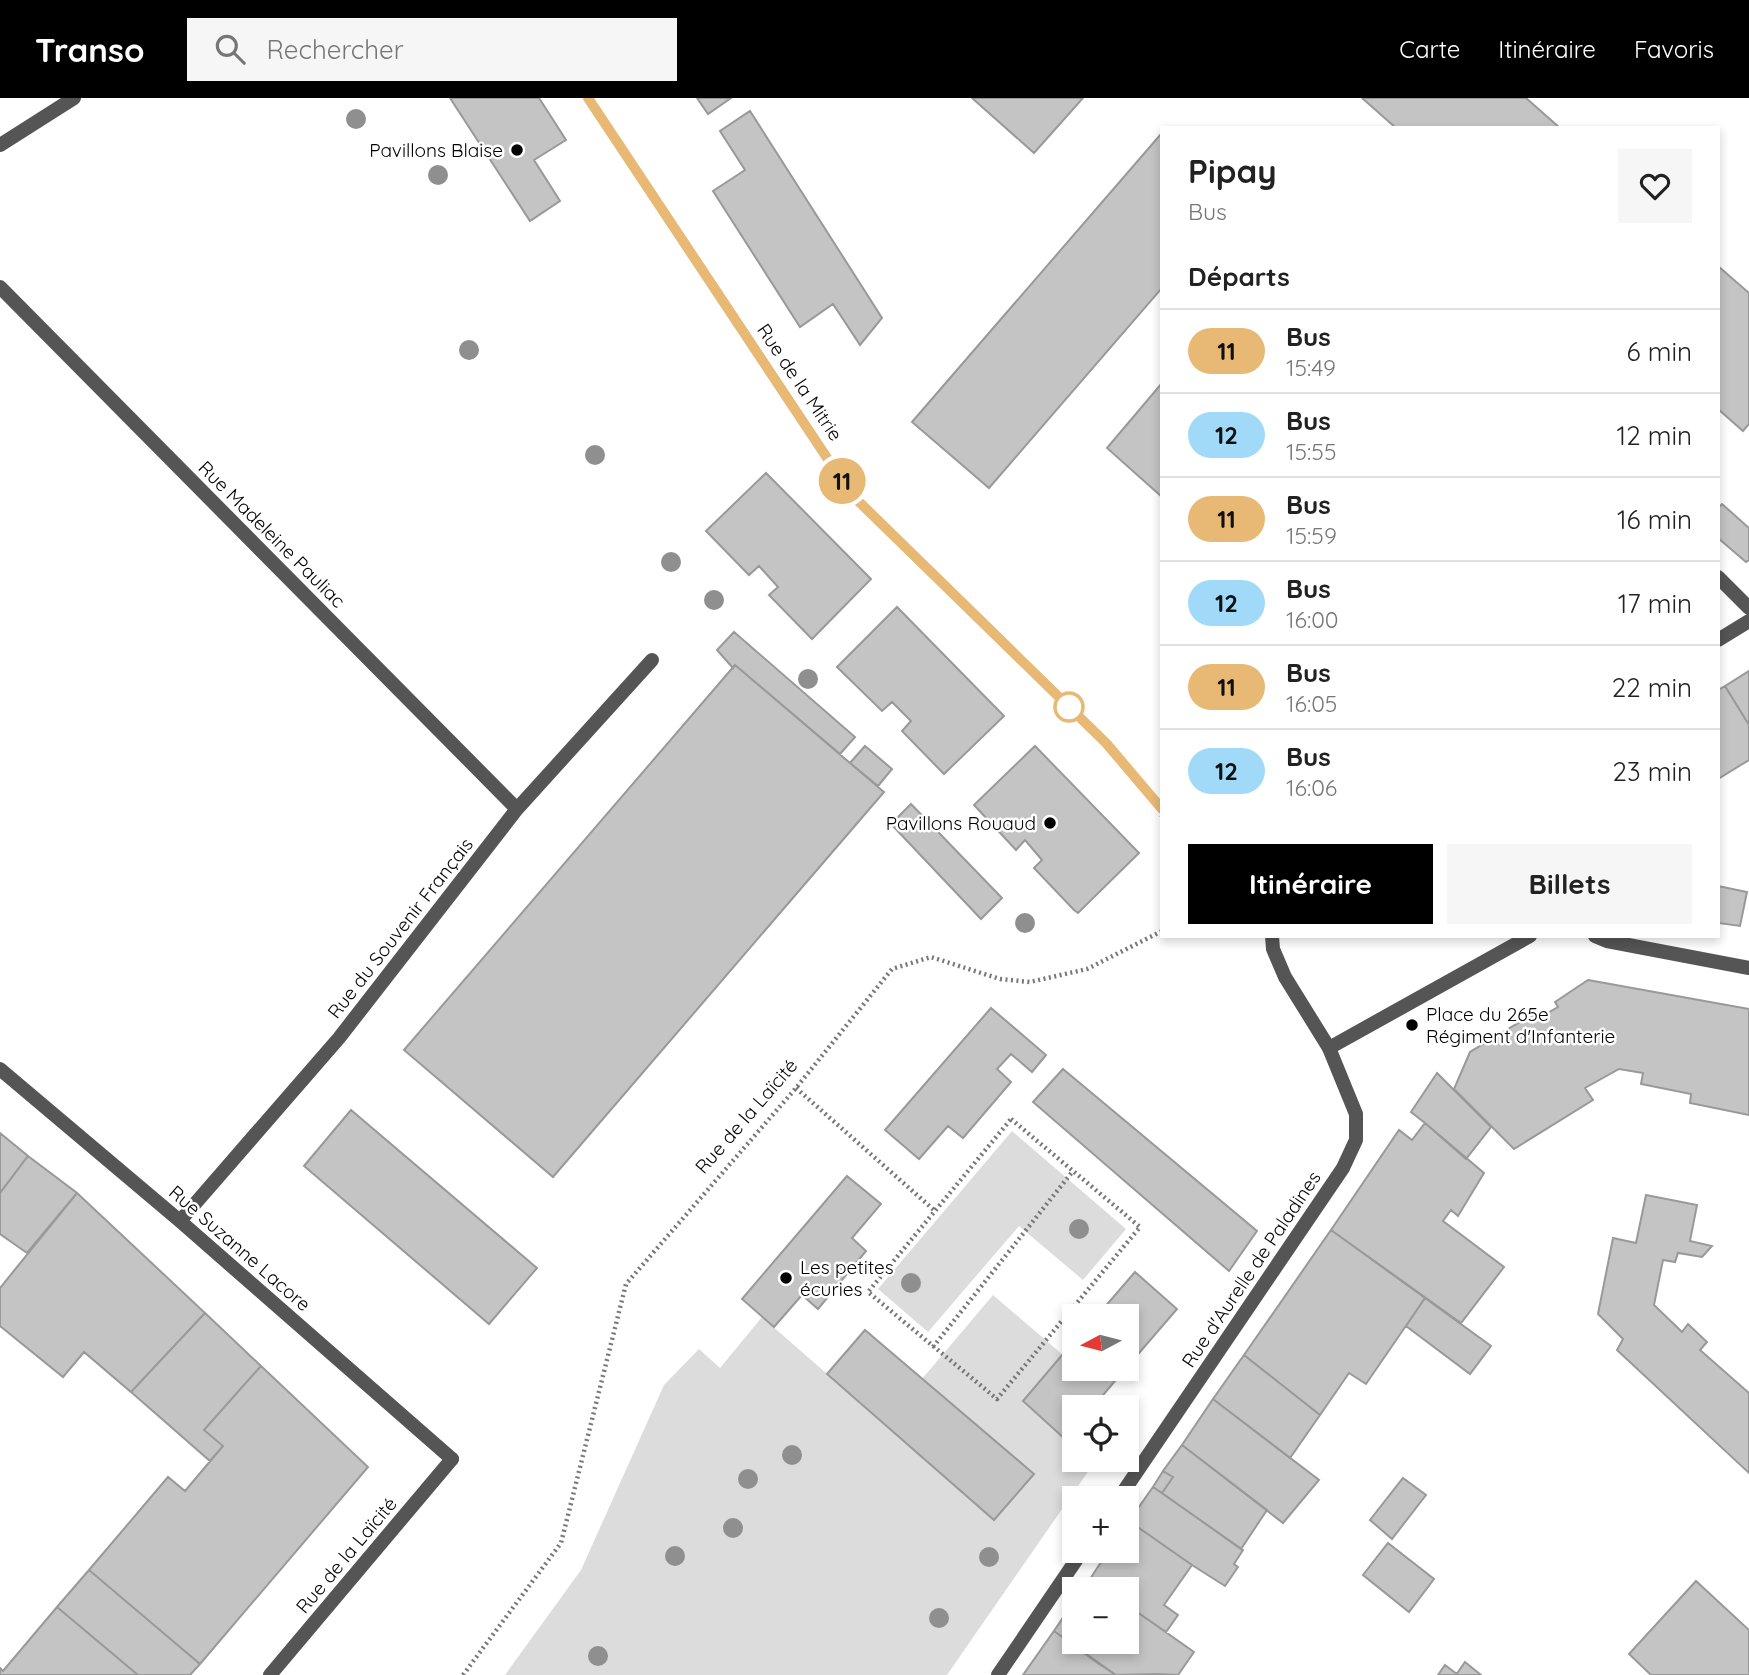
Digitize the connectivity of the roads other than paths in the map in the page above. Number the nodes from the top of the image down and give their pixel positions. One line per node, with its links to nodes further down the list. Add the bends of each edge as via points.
1 (74, 98): 3 (street)
2 (588, 98): 10 (street, Rue de la Mitrie, via 851,494 1106,743)
3 (0, 145)
4 (0, 286): 11 (street, Rue Madeleine Pauliac)
5 (1720, 580): 6 (street)
6 (1749, 608)
7 (1749, 621): 8 (street)
8 (1720, 639)
9 (652, 660): 11 (street, Rue du Souvenir Français)
10 (1160, 808)
11 (517, 809): 18 (street, Rue du Souvenir Français, via 339,1038)
12 (1272, 938): 16 (street, via 1286,976)
13 (1526, 938): 16 (street)
14 (1600, 938): 15 (street)
15 (1749, 968)
16 (1329, 1048): 20 (street, Rue d'Aurelle de Paladines, via 1356,1114 1356,1140 1343,1168)
17 (0, 1069): 18 (street, Rue Suzanne Lacore)
18 (180, 1220): 19 (street, Rue Suzanne Lacore)
19 (452, 1459): 22 (street, Rue de la Laïcité)
20 (1127, 1486)
21 (1074, 1563): 23 (street)
22 (270, 1675)
23 (998, 1675)

